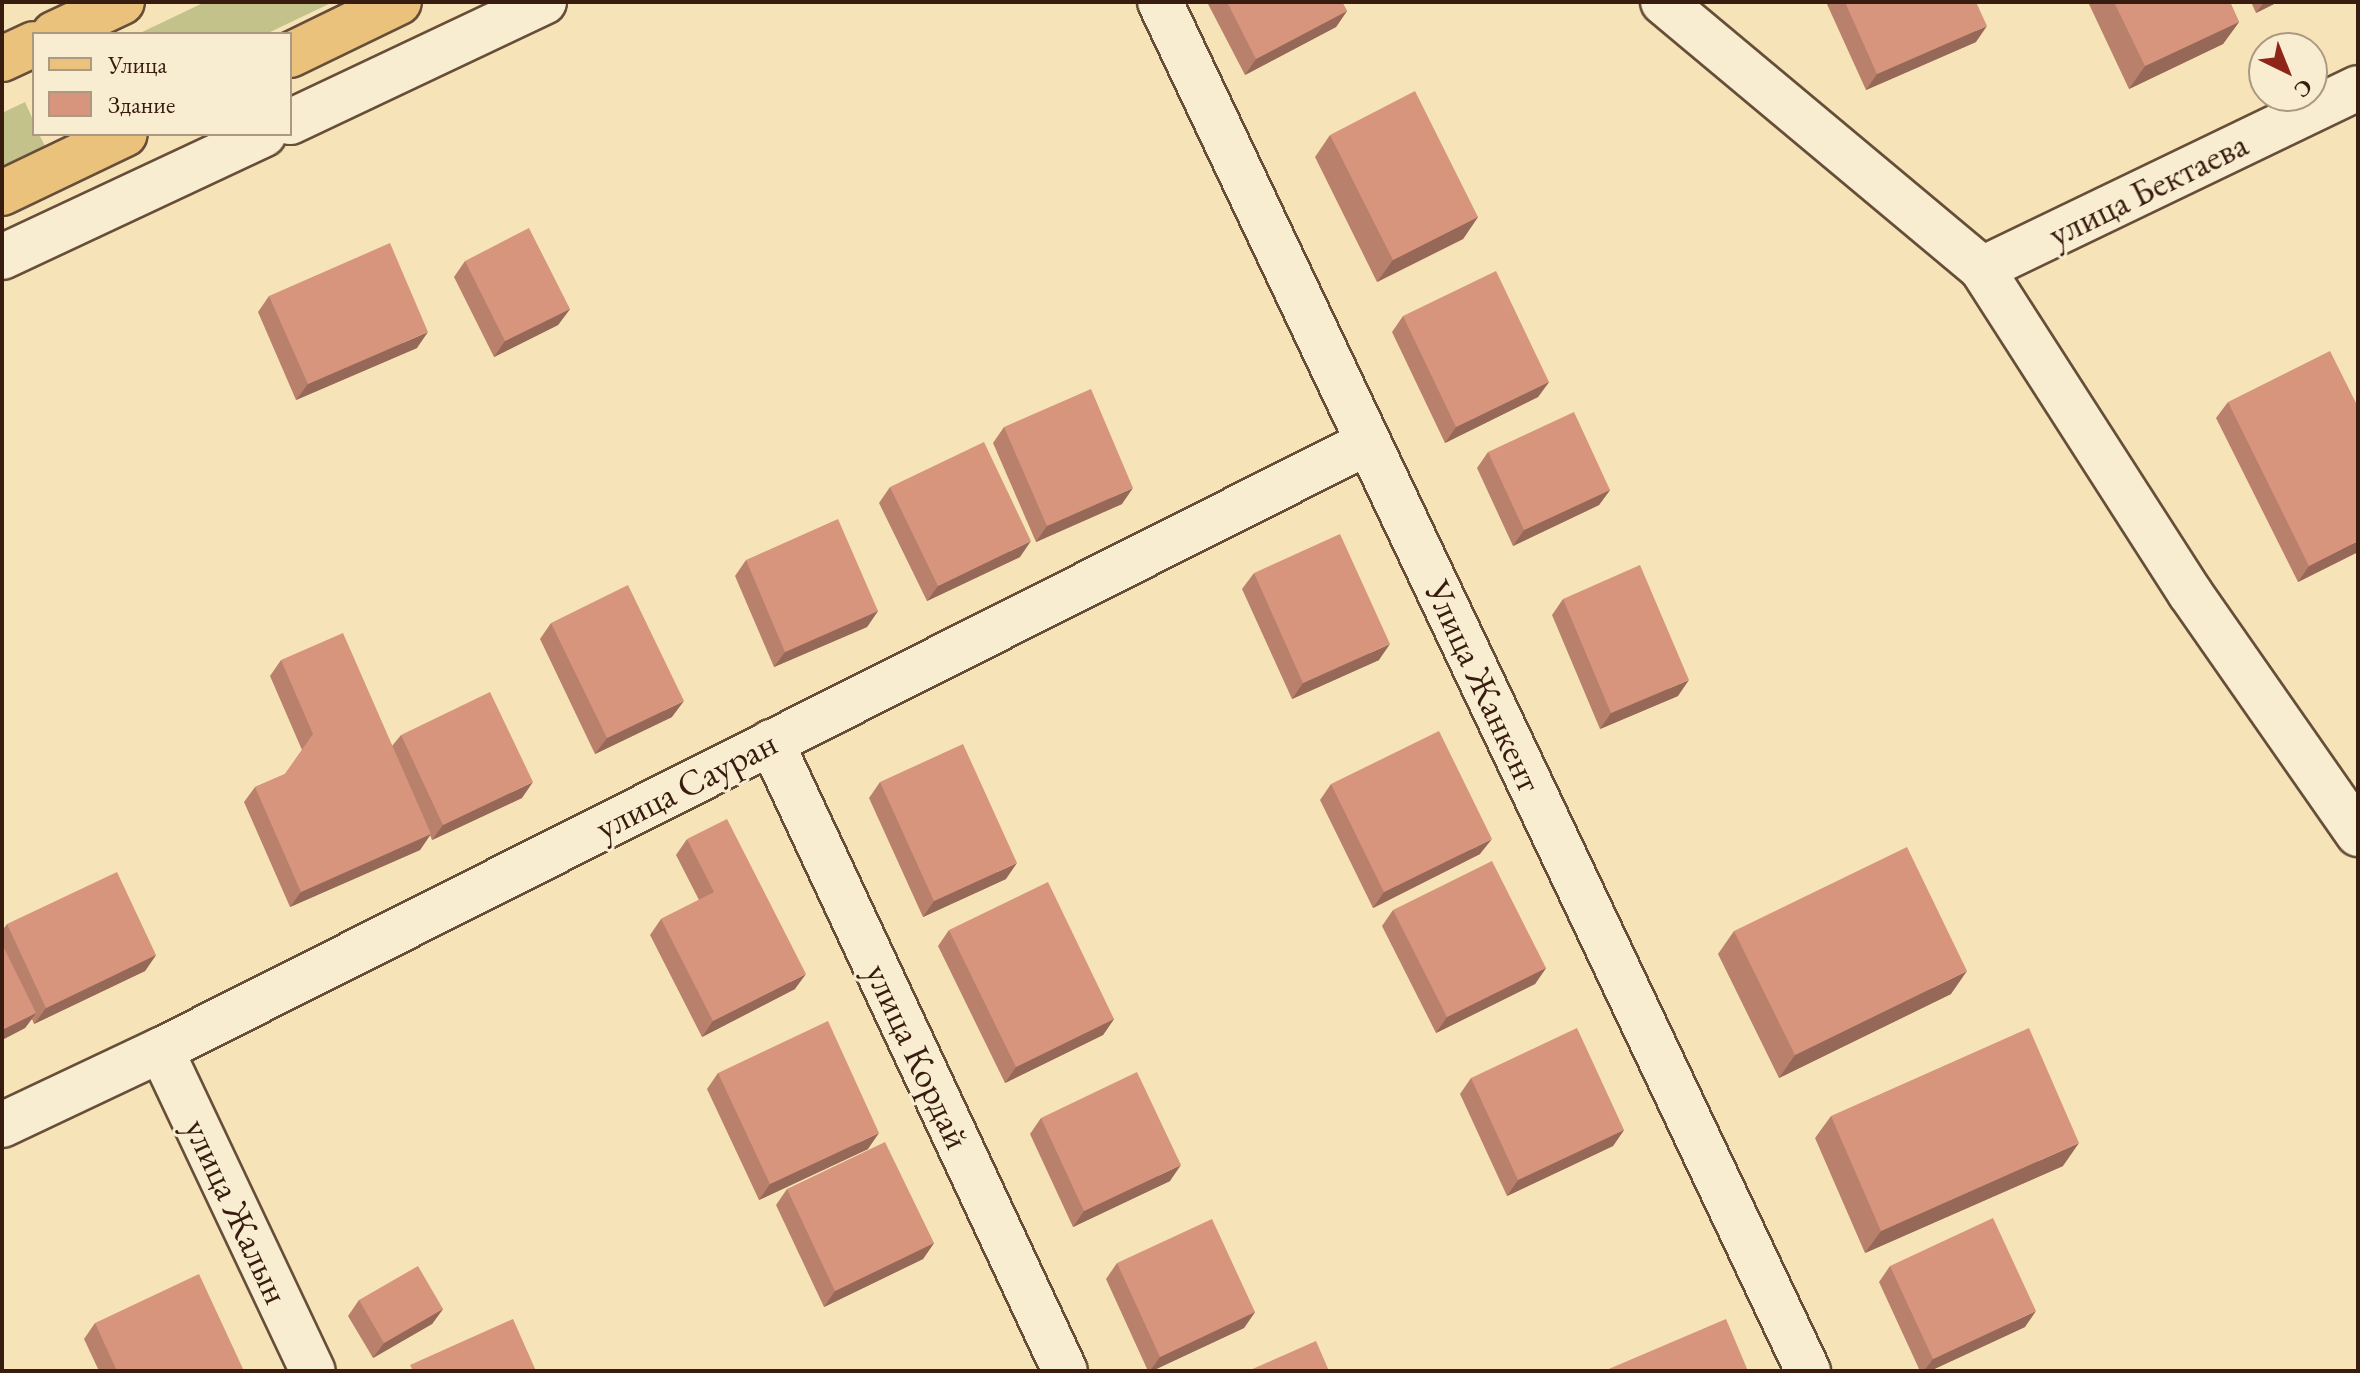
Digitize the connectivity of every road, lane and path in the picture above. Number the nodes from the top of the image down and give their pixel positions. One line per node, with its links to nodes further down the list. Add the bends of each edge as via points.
1 (122, 2): 6 (main road)
2 (399, 2): 8 (main road)
3 (544, 2): 11 (street)
4 (1160, 2): 17 (street, Улица Жанкент)
5 (1663, 2): 16 (street)
6 (58, 32)
7 (32, 45): 9 (main road)
8 (292, 54)
9 (2, 59)
10 (2358, 88): 16 (street, улица Бектаева)
11 (292, 121)
12 (260, 136): 15 (street)
13 (101, 139): 14 (main road)
14 (2, 193)
15 (2, 257)
16 (1982, 269): 19 (street, via 2190,593)
17 (1369, 442): 18 (street, улица Сауран); 24 (street, Улица Жанкент)
18 (771, 742): 20 (street, улица Сауран); 23 (street, улица Кордай)
19 (2358, 834)
20 (161, 1050): 21 (street, улица Сауран); 22 (street, улица Жалын)
21 (2, 1125)
22 (313, 1371)
23 (1065, 1371)
24 (1808, 1371)

